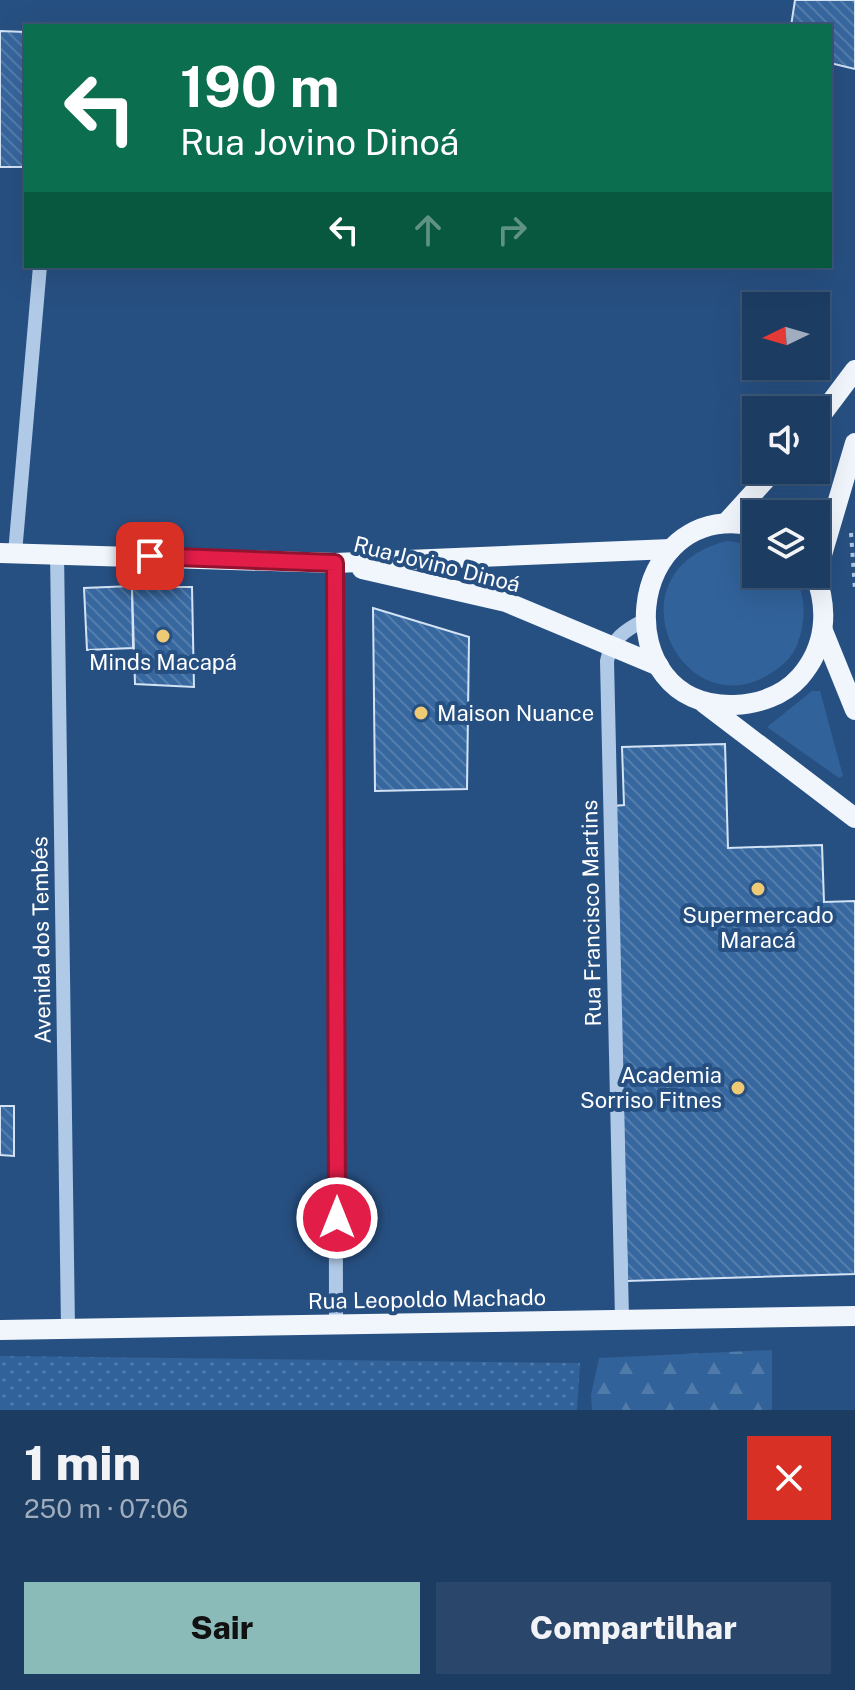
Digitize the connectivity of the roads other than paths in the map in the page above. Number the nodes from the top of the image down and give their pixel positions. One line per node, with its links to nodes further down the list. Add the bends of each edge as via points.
1 (40, 268): 11 (street)
2 (855, 370): 3 (main road)
3 (830, 403)
4 (855, 443): 8 (main road)
5 (761, 484): 6 (main road)
6 (726, 523): 7 (main road); 9 (main road, via 696,531)
7 (742, 525)
8 (830, 528)
9 (671, 549): 12 (main road, Rua Jovino Dinoá); 14 (main road, via 645,595)
10 (57, 552): 11 (main road, Rua Jovino Dinoá); 12 (main road, Rua Jovino Dinoá); 24 (street, Avenida dos Tembés)
11 (8, 553)
12 (335, 563): 16 (main road, Rua Jovino Dinoá, via 506,602); 23 (street)
13 (820, 588): 15 (main road)
14 (643, 621): 16 (street); 17 (main road)
15 (823, 631): 18 (main road, via 815,657 799,679 777,695 751,704 724,705); 19 (main road)
16 (610, 647): 17 (main road, Rua Jovino Dinoá); 22 (street, Rua Francisco Martins)
17 (659, 666): 18 (main road)
18 (698, 698): 20 (main road)
19 (855, 710)
20 (855, 818)
21 (855, 1316): 22 (main road, Rua Leopoldo Machado)
22 (622, 1318): 23 (main road, Rua Leopoldo Machado)
23 (336, 1326): 24 (main road, Rua Leopoldo Machado)
24 (68, 1328): 25 (main road, Rua Leopoldo Machado)
25 (0, 1330)

